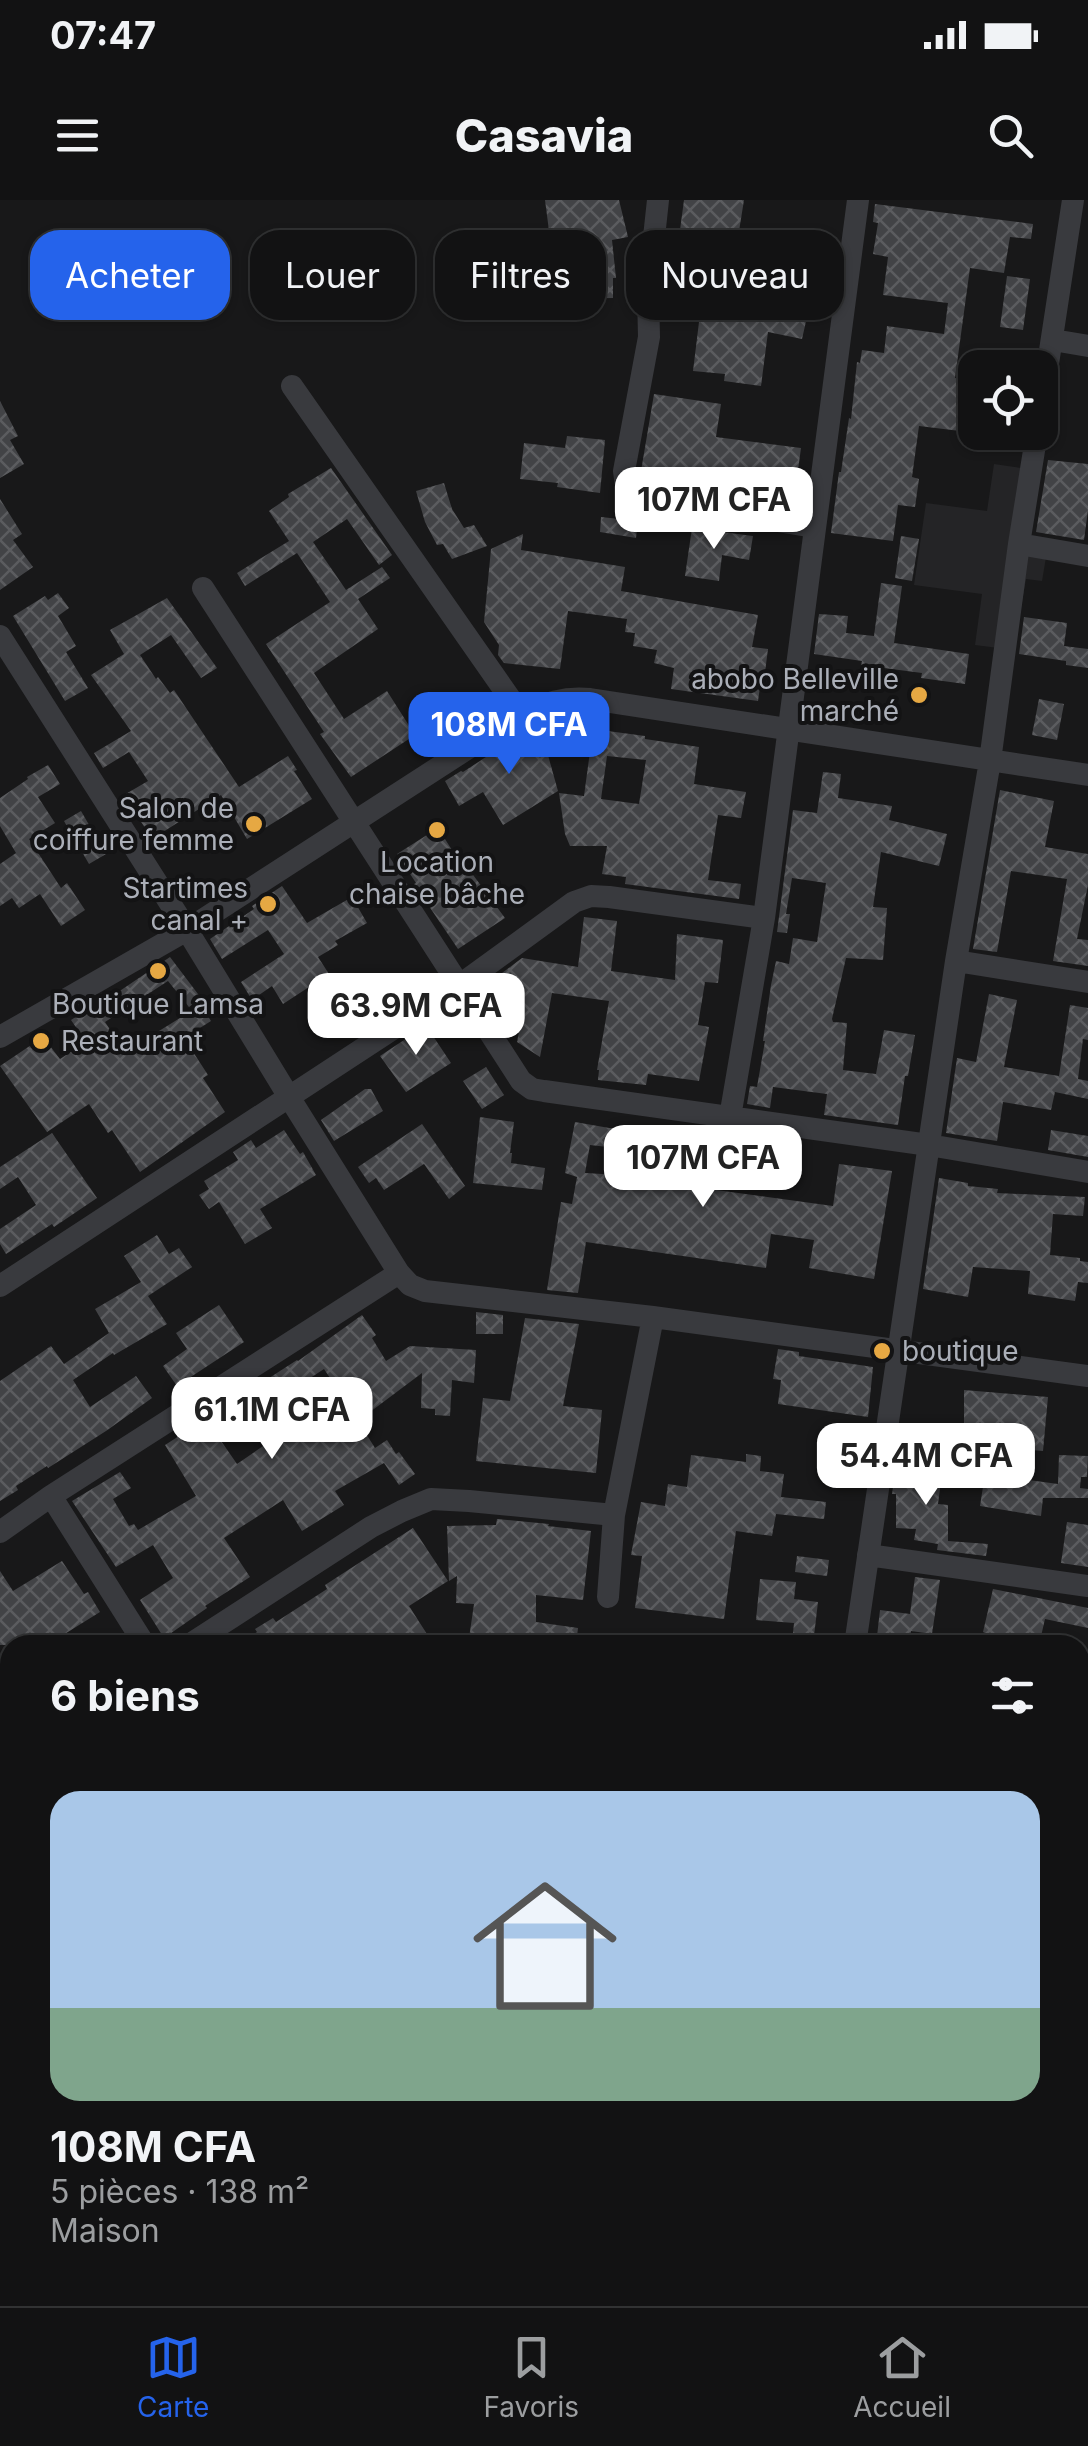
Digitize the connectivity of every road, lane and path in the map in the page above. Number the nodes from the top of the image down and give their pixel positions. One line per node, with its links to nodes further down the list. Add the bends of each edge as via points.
1 (658, 200): 9 (street, via 649,337 626,486 635,497)
2 (858, 200): 9 (street)
3 (1073, 200): 4 (street)
4 (1053, 340): 5 (street); 6 (street)
5 (1088, 346)
6 (1051, 350)
7 (292, 386): 14 (street)
8 (1034, 450): 10 (street)
9 (814, 527): 15 (street)
10 (1019, 544): 11 (street); 16 (street)
11 (1088, 556)
12 (203, 588): 18 (street)
13 (0, 636): 20 (street)
14 (522, 714): 15 (street, via 571,697); 18 (street)
15 (789, 730): 16 (street); 19 (street)
16 (990, 760): 17 (street); 21 (street)
17 (1088, 775)
18 (353, 823): 20 (street); 23 (street)
19 (764, 918): 23 (street, via 591,896); 26 (street)
20 (188, 930): 24 (street); 25 (street)
21 (956, 961): 22 (street); 27 (street)
22 (1088, 982)
23 (460, 986): 25 (street); 26 (street, via 532,1089)
24 (0, 1038)
25 (288, 1097): 29 (street); 30 (street)
26 (730, 1117): 27 (street)
27 (929, 1145): 28 (street); 32 (street)
28 (1088, 1172)
29 (400, 1273): 31 (street, via 425,1291); 34 (street)
30 (0, 1286)
31 (653, 1316): 32 (street); 35 (street)
32 (898, 1349): 33 (street); 37 (street)
33 (1088, 1376)
34 (51, 1496): 36 (street); 40 (street)
35 (614, 1515): 39 (street); 41 (street, via 431,1500 371,1527)
36 (0, 1532)
37 (868, 1555): 38 (street); 42 (street)
38 (1088, 1586)
39 (608, 1597)
40 (139, 1635)
41 (204, 1635)
42 (856, 1635)

